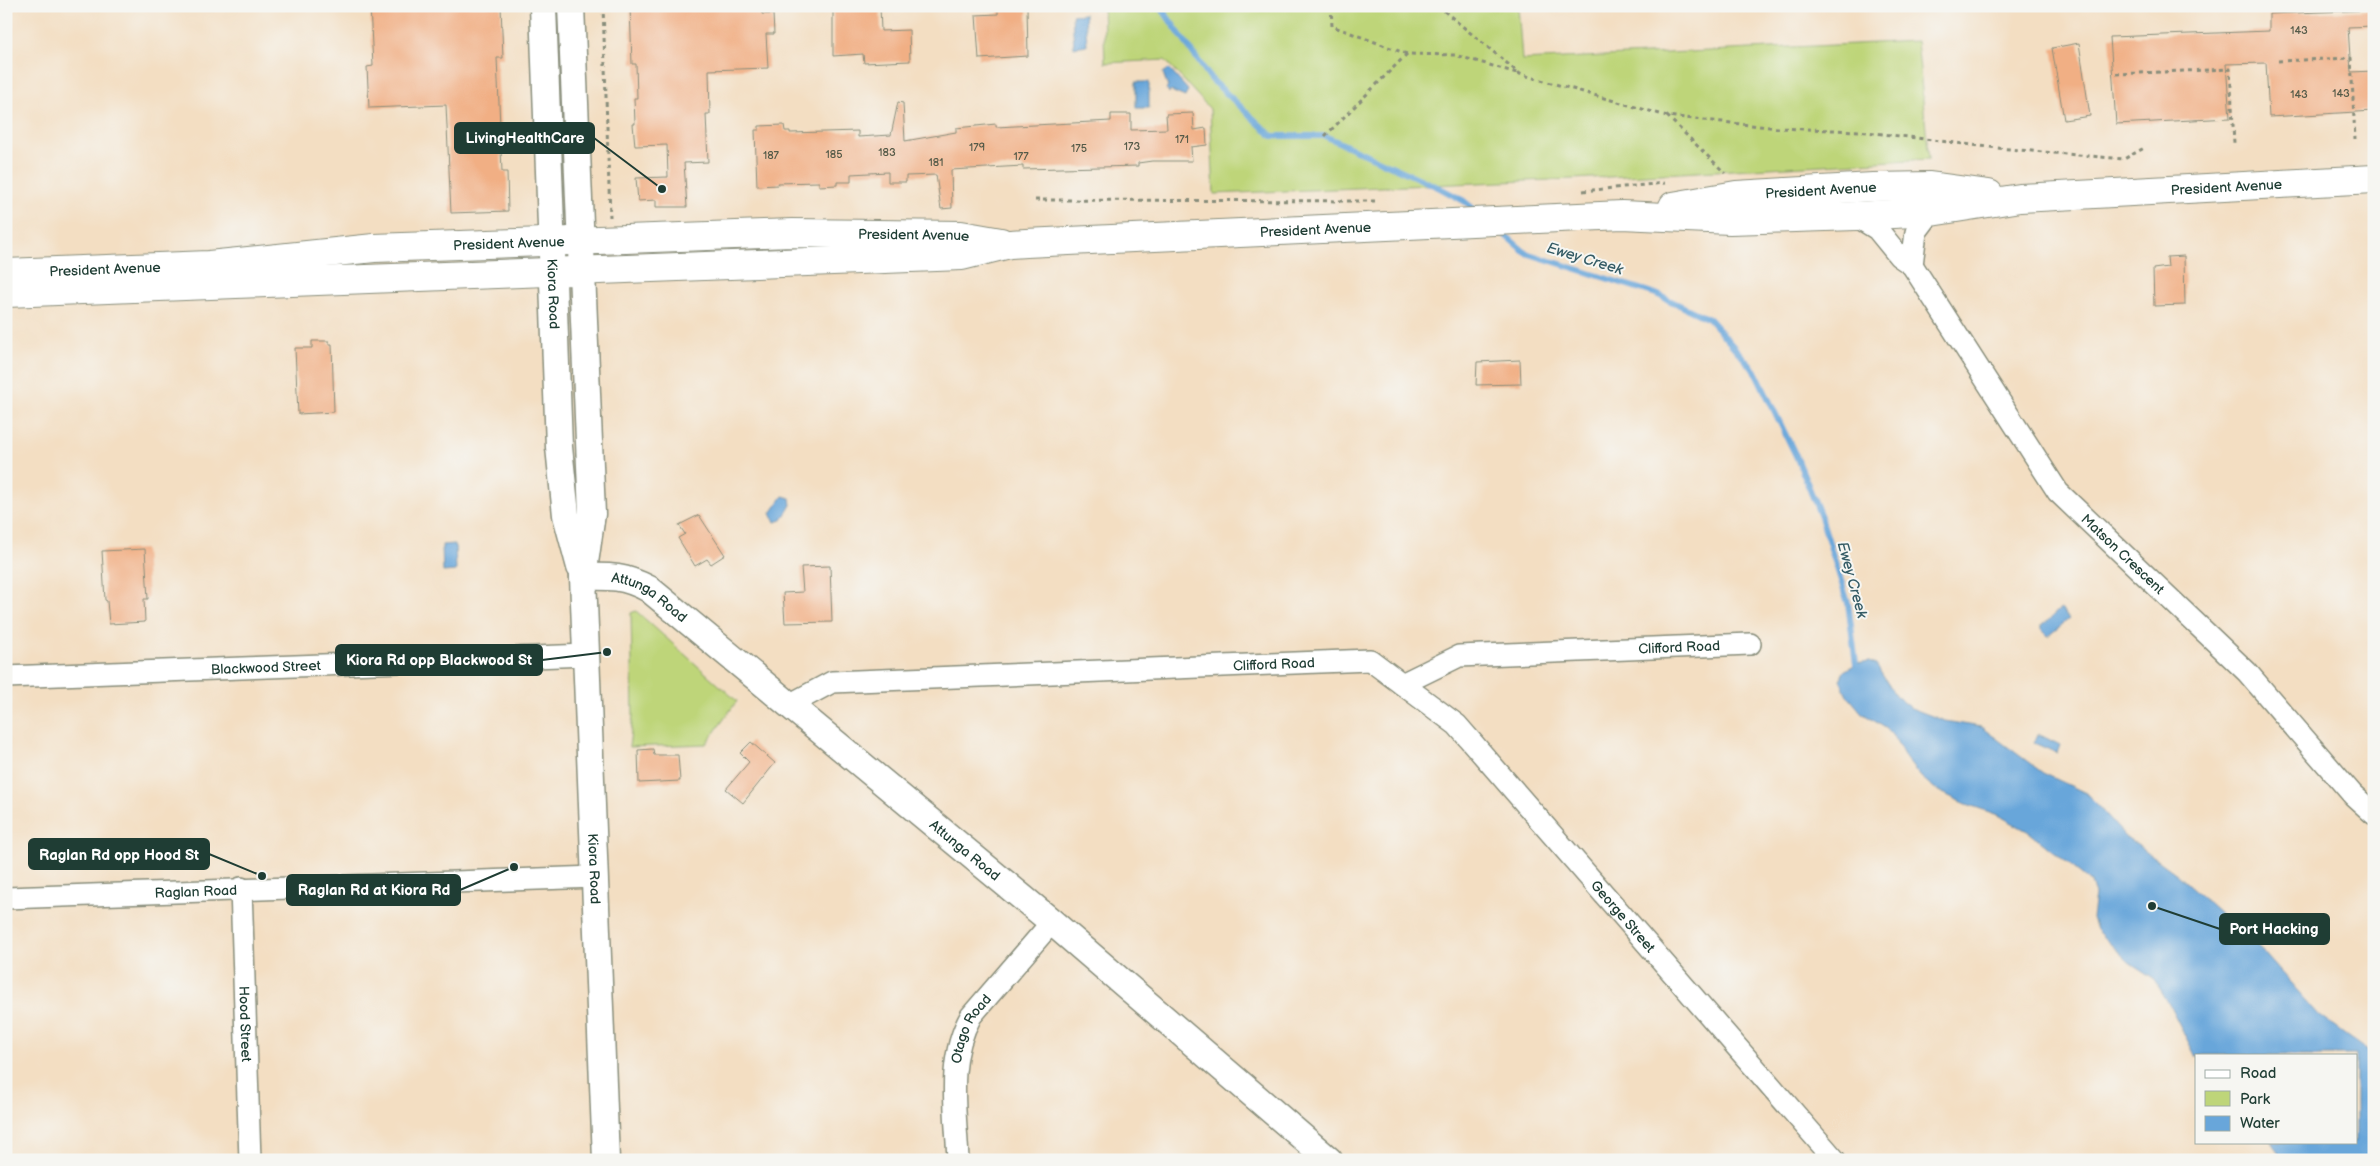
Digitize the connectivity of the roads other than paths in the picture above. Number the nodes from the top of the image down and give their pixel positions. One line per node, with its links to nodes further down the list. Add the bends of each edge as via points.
1 (543, 6): 9 (street, Kiora Road)
2 (571, 6): 8 (street, Kiora Road)
3 (2374, 179): 4 (main road, President Avenue)
4 (2020, 198): 5 (main road, President Avenue); 6 (main road, President Avenue, via 1930,186 1873,188 1736,195)
5 (1931, 212): 7 (main road, President Avenue); 11 (street, via 1916,232)
6 (1622, 215): 7 (main road, President Avenue, via 1730,220); 10 (main road, President Avenue)
7 (1856, 216): 11 (street, Matson Crescent, via 1877,229 1899,256)
8 (582, 240): 9 (main road, President Avenue); 10 (main road, President Avenue, via 823,232 961,235); 12 (street, Kiora Road)
9 (551, 242): 13 (street, Kiora Road); 14 (main road, President Avenue, via 331,251 209,265)
10 (1010, 244): 12 (main road, President Avenue, via 962,256)
11 (1912, 264): 22 (street, Matson Crescent, via 2058,492 2241,666 2353,795)
12 (583, 272): 13 (main road, President Avenue); 16 (street, Kiora Road, via 592,514)
13 (552, 273): 15 (main road, President Avenue); 16 (street, Kiora Road, via 558,447 566,515)
14 (6, 274)
15 (6, 293)
16 (583, 577): 18 (street, Kiora Road); 21 (street, Attunga Road, via 613,576 632,580 649,589)
17 (1750, 644): 20 (street, Clifford Road, via 1459,656)
18 (586, 655): 19 (street, Blackwood Street); 23 (street, Kiora Road)
19 (6, 677)
20 (1402, 684): 21 (street, Clifford Road, via 1370,660 832,682); 31 (street, George Street, via 1457,725)
21 (790, 705): 26 (street, Attunga Road)
22 (2374, 814)
23 (596, 877): 24 (street, Raglan Road); 28 (street, Kiora Road)
24 (241, 888): 25 (street, Raglan Road); 27 (street, Hood Street)
25 (6, 898)
26 (1052, 922): 29 (street, Otago Road, via 971,1016 961,1034 955,1059); 30 (street, Attunga Road)
27 (250, 1160)
28 (606, 1160)
29 (958, 1160)
30 (1329, 1160)
31 (1835, 1160)

